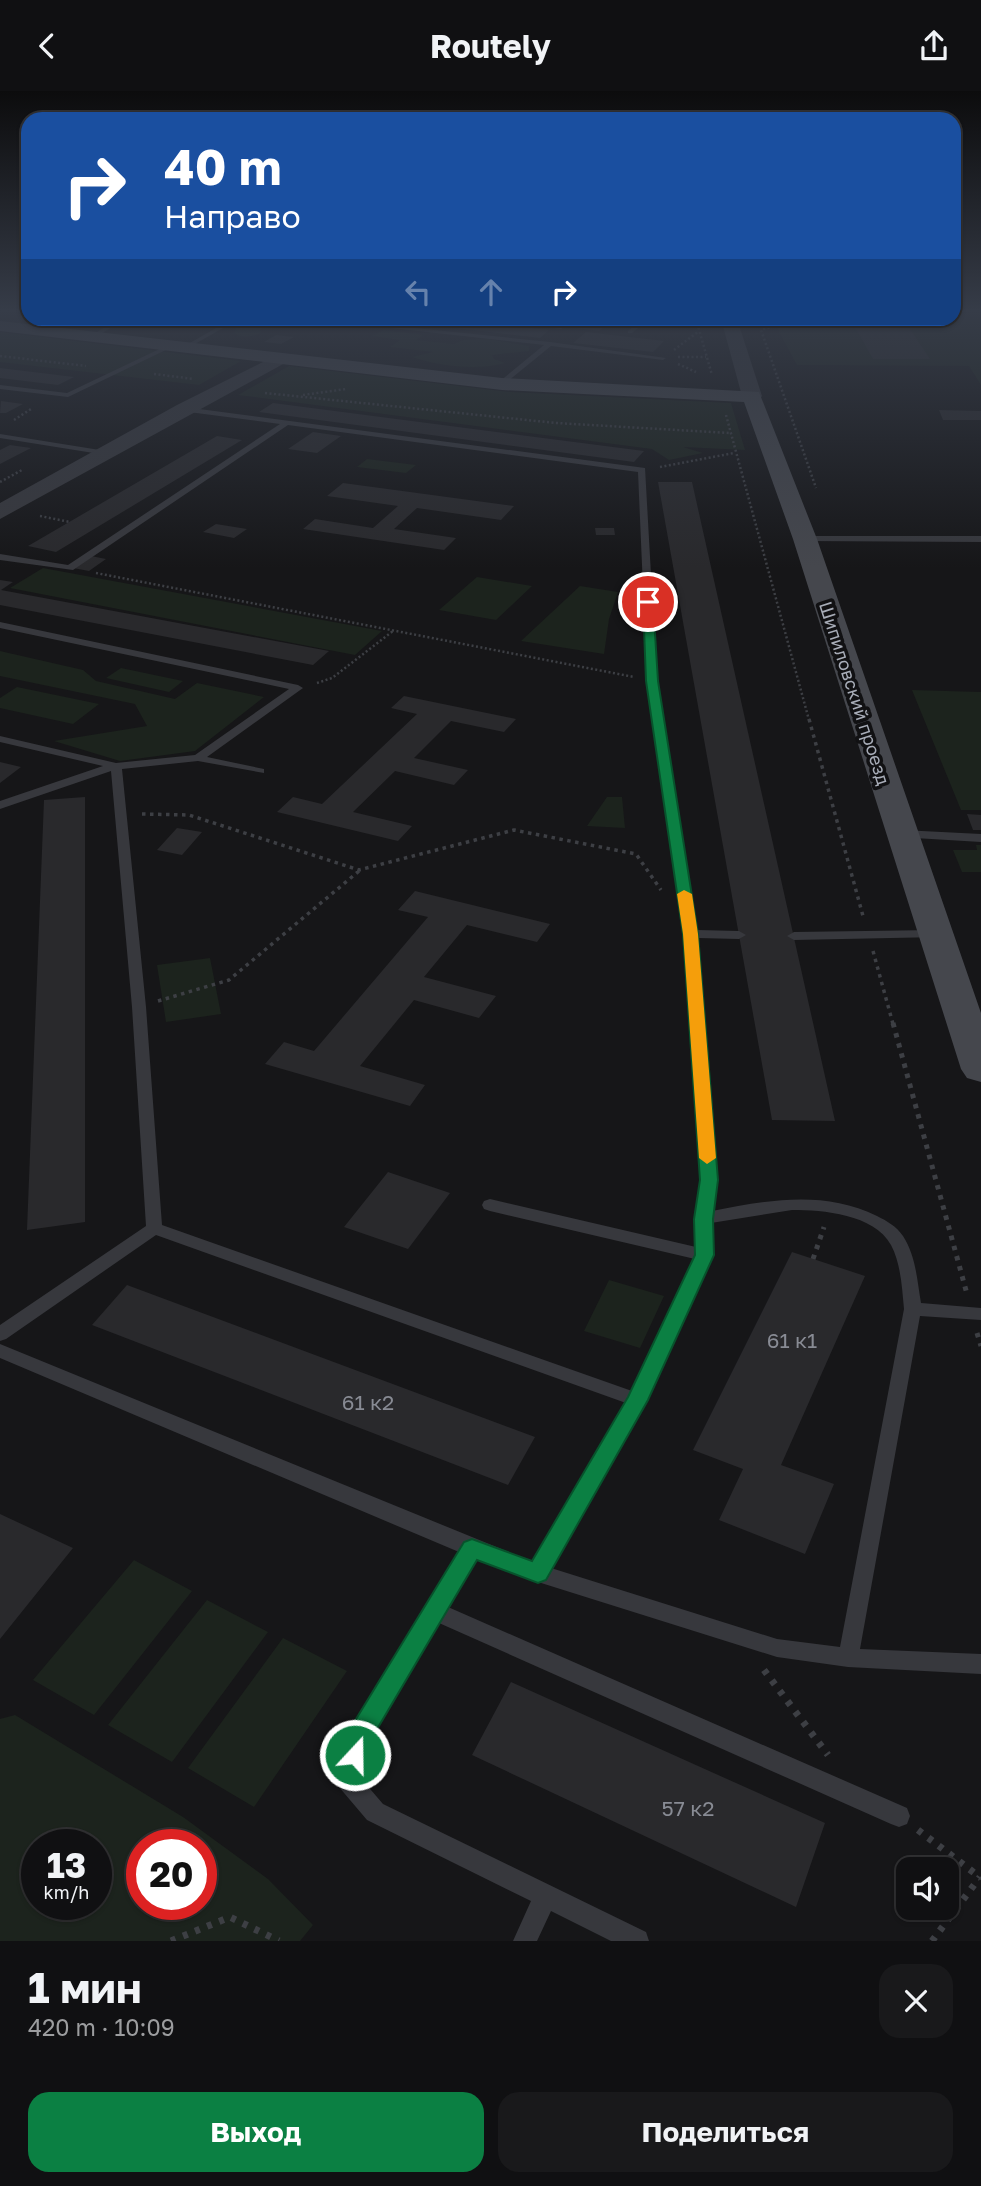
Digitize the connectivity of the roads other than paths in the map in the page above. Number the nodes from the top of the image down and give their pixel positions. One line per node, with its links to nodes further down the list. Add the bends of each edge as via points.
1 (210, 395): 4 (street)
2 (732, 395): 3 (main road)
3 (752, 396): 9 (main road, Шипиловский проезд)
4 (184, 409): 5 (lane); 7 (street)
5 (288, 422): 11 (lane, via 70,568); 20 (lane, via 642,470 652,681)
6 (0, 436): 7 (lane)
7 (106, 453): 8 (street)
8 (0, 512)
9 (806, 538): 10 (lane); 18 (main road, Шипиловский проезд)
10 (981, 539)
11 (0, 557)
12 (0, 625): 14 (lane, via 298,688)
13 (0, 739): 15 (lane)
14 (198, 758): 15 (lane); 16 (lane)
15 (116, 766): 17 (lane); 27 (lane)
16 (260, 771)
17 (0, 805)
18 (901, 834): 19 (lane); 22 (main road, Шипиловский проезд)
19 (981, 838)
20 (691, 934): 21 (lane); 26 (lane, via 709,1180)
21 (739, 935)
22 (935, 935): 23 (lane); 24 (main road, Шипиловский проезд)
23 (794, 936)
24 (981, 1069)
25 (490, 1205): 28 (lane)
26 (704, 1219): 28 (lane); 29 (lane, via 779,1206 831,1205 863,1215 891,1232 906,1260)
27 (154, 1228): 31 (lane); 33 (lane)
28 (705, 1255): 33 (lane)
29 (913, 1309): 30 (lane); 37 (lane)
30 (977, 1314)
31 (0, 1334)
32 (0, 1351): 34 (lane)
33 (637, 1400): 35 (lane)
34 (472, 1548): 35 (lane); 36 (lane)
35 (538, 1573): 37 (lane, via 777,1648)
36 (434, 1611): 39 (lane); 40 (lane, via 362,1732 347,1779 375,1812)
37 (848, 1658): 38 (lane)
38 (981, 1664)
39 (899, 1816)
40 (546, 1896): 41 (lane); 42 (lane)
41 (525, 1941)
42 (637, 1941)

